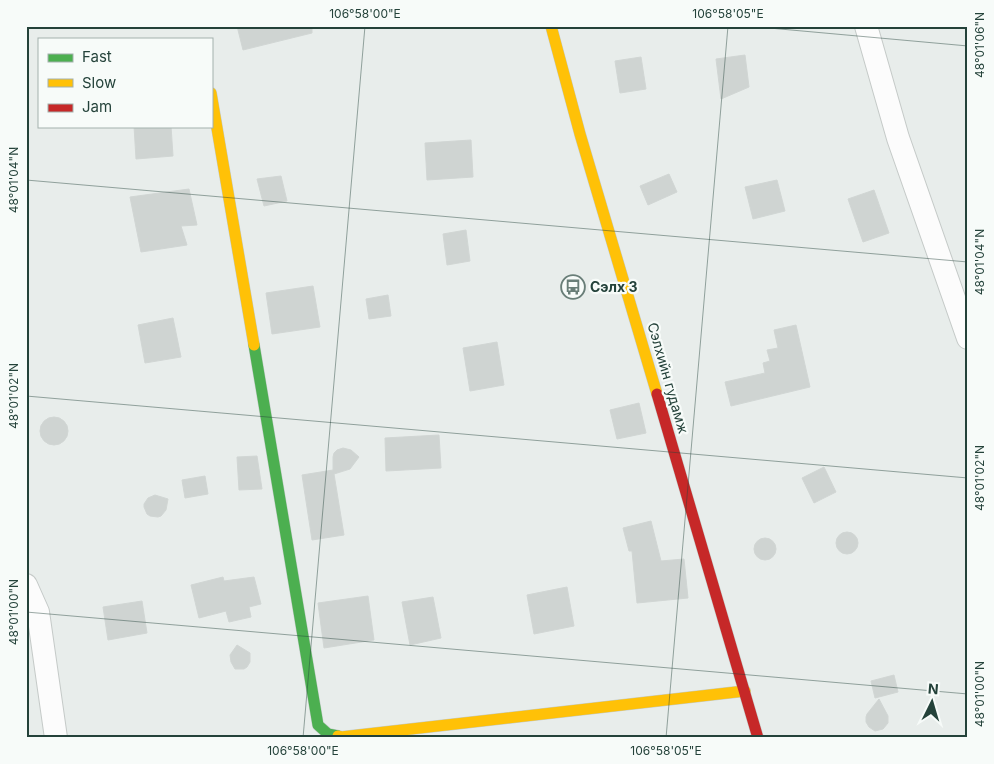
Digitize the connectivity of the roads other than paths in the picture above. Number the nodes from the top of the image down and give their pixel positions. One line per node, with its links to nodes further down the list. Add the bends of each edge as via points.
1 (551, 26): 6 (street, Сэлхийн гудамж)
2 (866, 26): 4 (street, via 898,138)
3 (212, 99): 7 (street, via 318,725 328,734 341,737)
4 (968, 338)
5 (26, 585): 8 (street, via 38,612)
6 (745, 691): 7 (street); 9 (street, Сэлхийн гудамж)
7 (413, 733)
8 (56, 738)
9 (758, 738)

